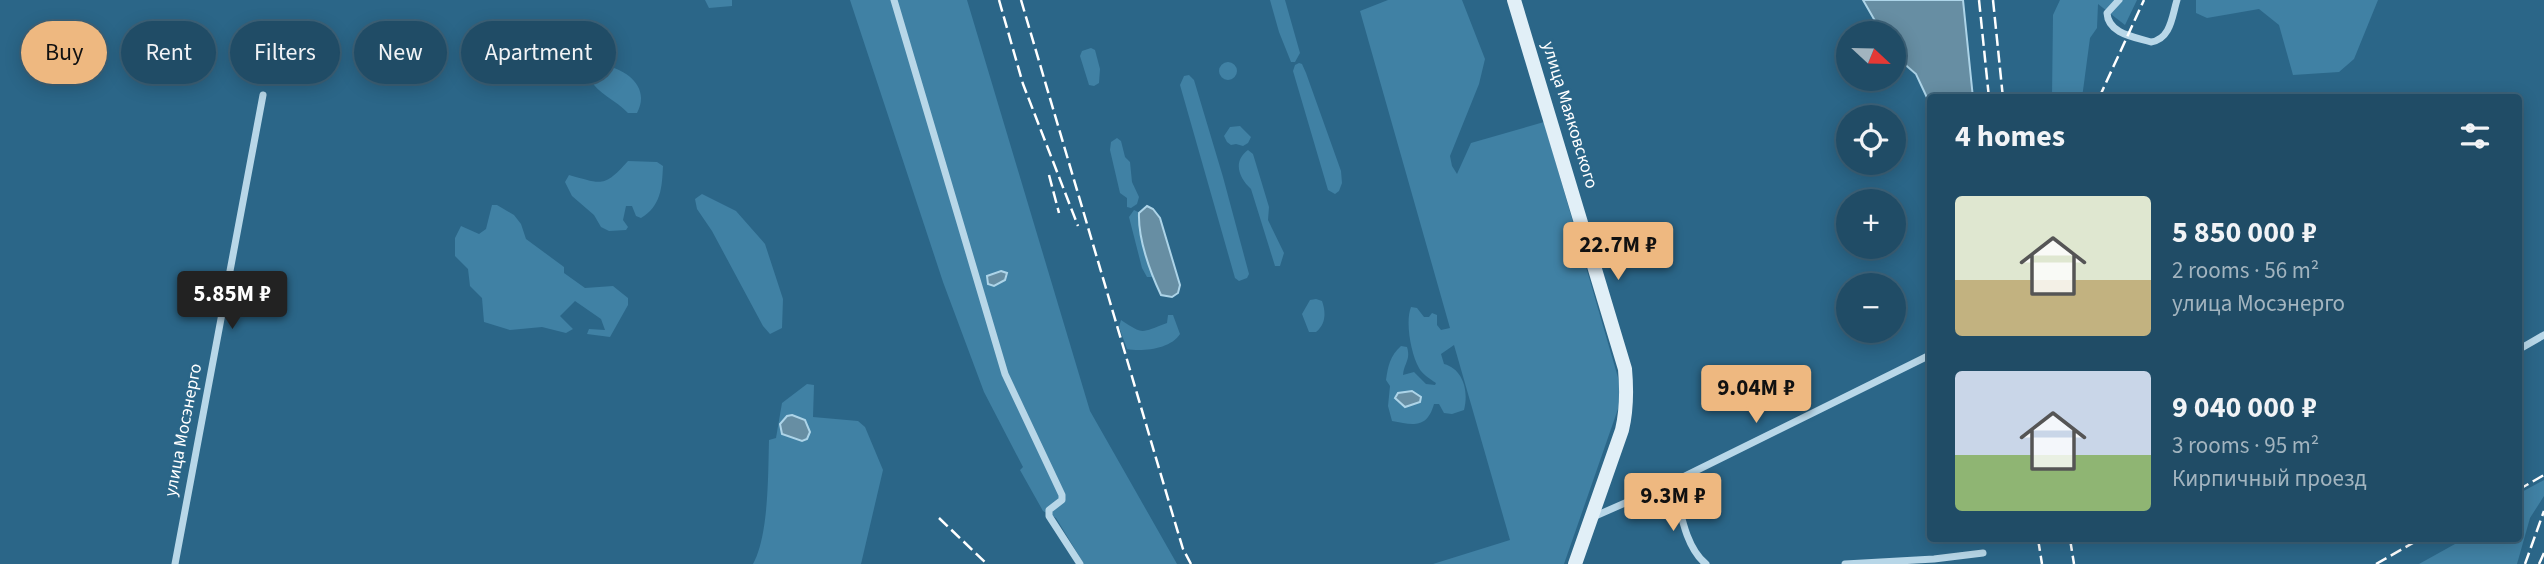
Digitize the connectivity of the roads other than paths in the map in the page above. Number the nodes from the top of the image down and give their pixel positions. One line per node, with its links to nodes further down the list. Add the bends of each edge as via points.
1 (894, 0): 13 (street, via 1005,374 1062,495 1049,516)
2 (1514, 0): 10 (street, улица Маяковского, via 1625,369 1626,413)
3 (2119, 0): 4 (street, via 2107,13 2110,25 2151,42 2166,33)
4 (2177, 0)
5 (263, 96): 12 (street, улица Мосэнерго)
6 (2544, 335): 7 (street)
7 (2522, 348)
8 (1927, 356): 9 (street)
9 (1673, 482): 10 (street); 15 (street, via 1687,534)
10 (1592, 517): 14 (street, улица Маяковского)
11 (1983, 553): 16 (street)
12 (175, 564)
13 (1080, 564)
14 (1575, 564)
15 (1706, 564)
16 (1845, 564)

